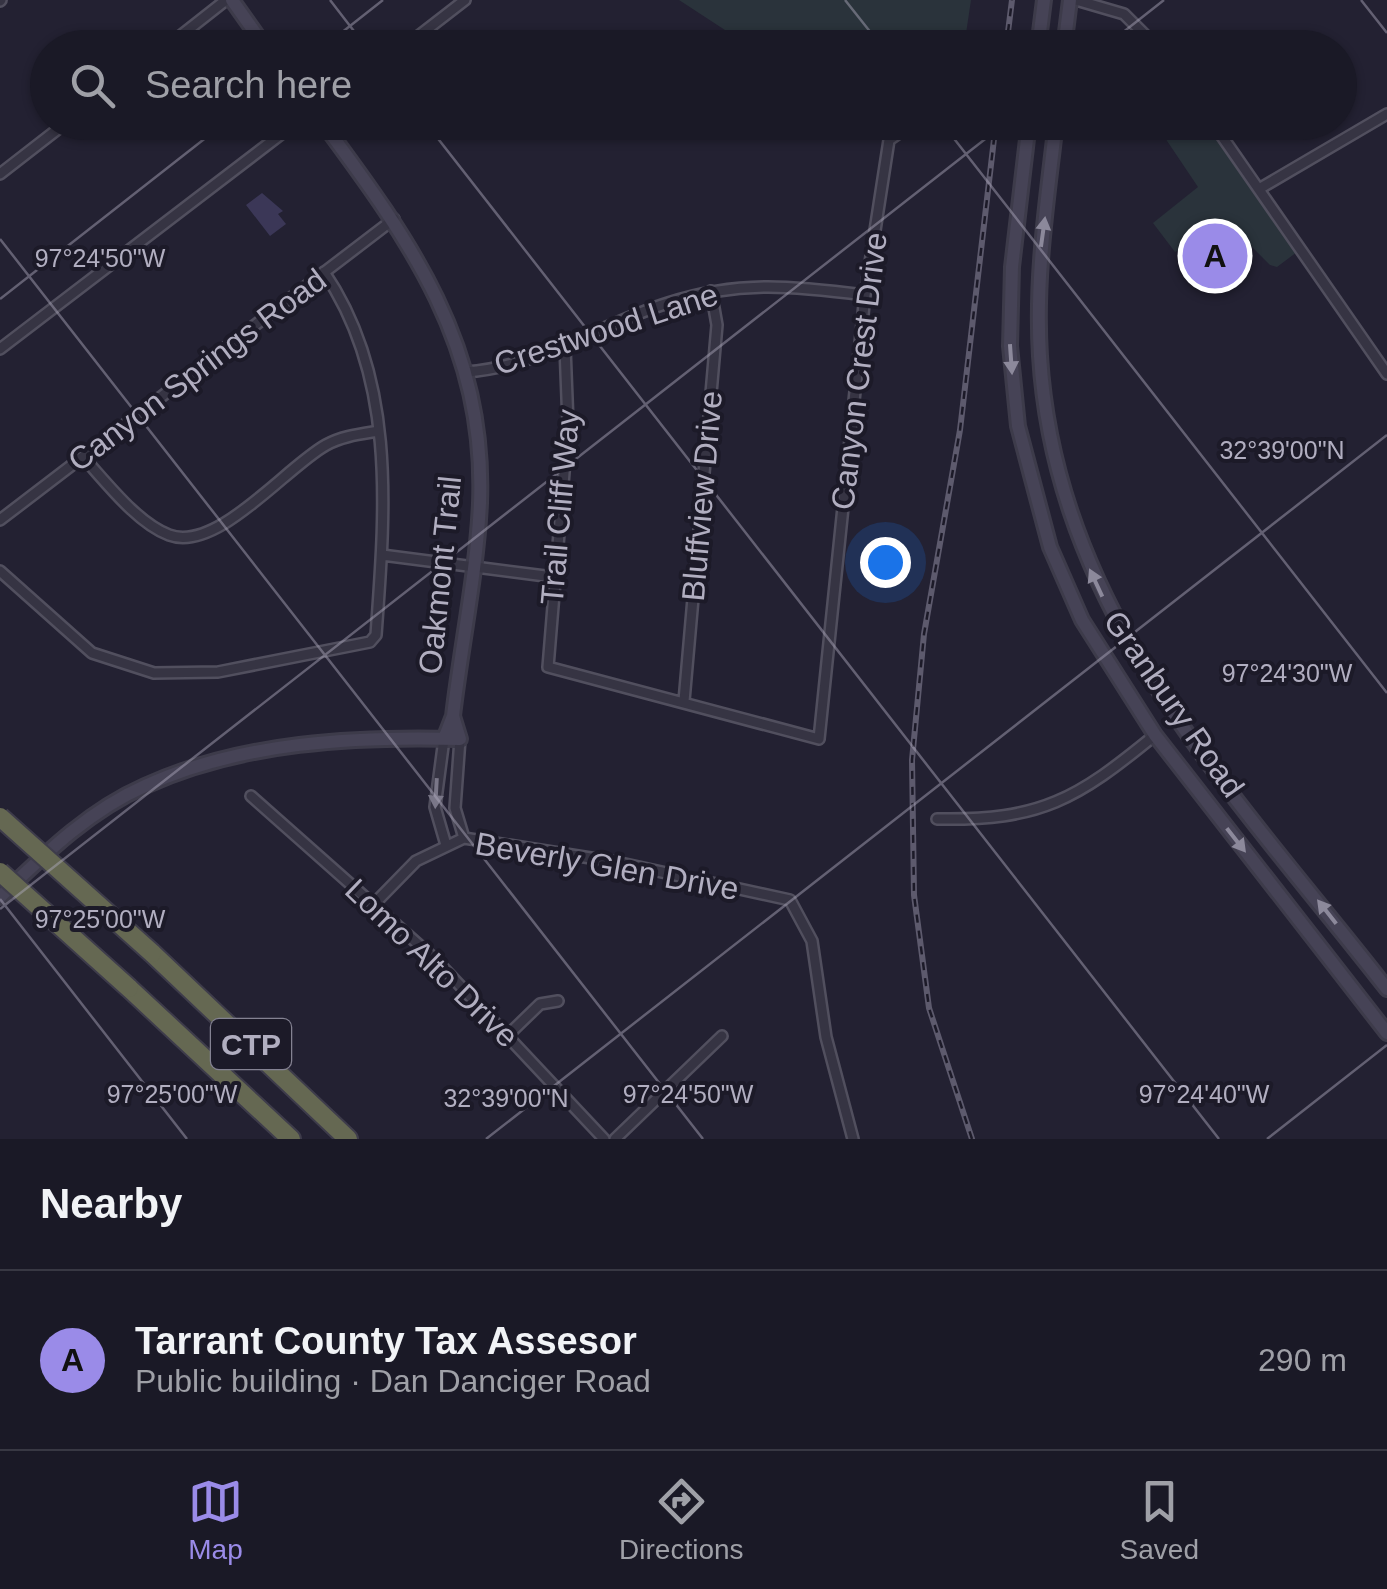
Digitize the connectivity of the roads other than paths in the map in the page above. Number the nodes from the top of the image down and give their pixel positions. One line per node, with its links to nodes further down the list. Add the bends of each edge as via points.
1 (229, 0): 5 (street); 6 (main road)
2 (465, 0): 7 (street)
3 (1044, 0): 8 (main road)
4 (1073, 0): 9 (main road); 10 (street, via 1124,14)
5 (189, 30)
6 (252, 30)
7 (426, 30)
8 (1040, 30)
9 (1067, 30)
10 (1140, 30)
11 (1387, 114): 12 (street)
12 (1357, 132)
13 (44, 140): 21 (street)
14 (273, 140): 30 (street)
15 (335, 140): 23 (main road, Oakmont Trail)
16 (890, 140): 28 (street, Canyon Crest Drive)
17 (1027, 140): 24 (main road, Granbury Road)
18 (1054, 140): 25 (main road, Granbury Road, one-way to 18)
19 (1225, 140): 22 (street)
20 (1343, 140): 22 (street)
21 (0, 174)
22 (1259, 189): 32 (street)
23 (394, 220): 26 (street, Canyon Springs Road); 31 (main road, Oakmont Trail, via 445,309)
24 (1012, 267): 25 (main road); 36 (main road, Granbury Road, one-way to 36, via 1014,386)
25 (1038, 268): 35 (main road, Granbury Road, via 1043,388)
26 (324, 272): 33 (street, via 366,352); 34 (street, Canyon Springs Road)
27 (711, 290): 28 (street, Crestwood Lane, via 772,284); 29 (street, Crestwood Lane); 42 (street, Bluffview Drive, via 717,325)
28 (865, 295): 42 (street, Canyon Crest Drive, via 820,739)
29 (565, 347): 31 (street, Crestwood Lane); 41 (street, Trail Cliff Way, via 568,412)
30 (0, 349)
31 (466, 372): 39 (main road, Oakmont Trail, via 480,466)
32 (1387, 374)
33 (379, 431): 34 (street, via 325,446 236,514 190,538 163,532); 38 (street)
34 (84, 457): 37 (street, Canyon Springs Road)
35 (1066, 503): 36 (main road); 44 (main road, Granbury Road, one-way to 35, via 1100,595)
36 (1039, 512): 45 (main road, Granbury Road, via 1082,620)
37 (0, 520)
38 (382, 555): 39 (street); 40 (street, via 370,642 218,672 154,673 92,653)
39 (471, 564): 41 (street); 43 (main road, Oakmont Trail)
40 (0, 572)
41 (553, 576): 42 (street, Trail Cliff Way, via 548,666)
42 (684, 702)
43 (453, 716): 46 (main road, Oakmont Trail); 47 (main road, Oakmont Trail)
44 (1177, 719): 45 (main road); 56 (main road, Granbury Road, one-way to 44)
45 (1155, 736): 50 (street, via 1096,784 1052,805 986,820); 57 (main road, Granbury Road, one-way to 57)
46 (444, 739): 47 (main road); 52 (street, Oakmont Trail, one-way to 52, via 435,807); 54 (main road, via 370,737 194,768 145,786 68,833)
47 (460, 740): 51 (street, Oakmont Trail, via 455,808)
48 (251, 796): 55 (street, Lomo Alto Drive)
49 (0, 816): 64 (highway, CTP, bridge)
50 (937, 820)
51 (464, 838): 52 (street, Beverly Glen Drive); 67 (street, Beverly Glen Drive, via 790,900 812,941 826,1038)
52 (446, 846): 55 (street, Beverly Glen Drive, via 416,861)
53 (0, 872): 63 (highway, CTP, bridge)
54 (0, 897)
55 (373, 906): 61 (street, Lomo Alto Drive)
56 (1348, 938): 57 (main road); 58 (main road, Granbury Road)
57 (1326, 956): 60 (main road, Granbury Road)
58 (1387, 989)
59 (558, 1001): 61 (street, via 540,1004)
60 (1387, 1032)
61 (509, 1034): 65 (street, Lomo Alto Drive)
62 (722, 1036): 66 (street)
63 (289, 1139)
64 (348, 1139)
65 (604, 1139)
66 (615, 1139)
67 (853, 1139)

